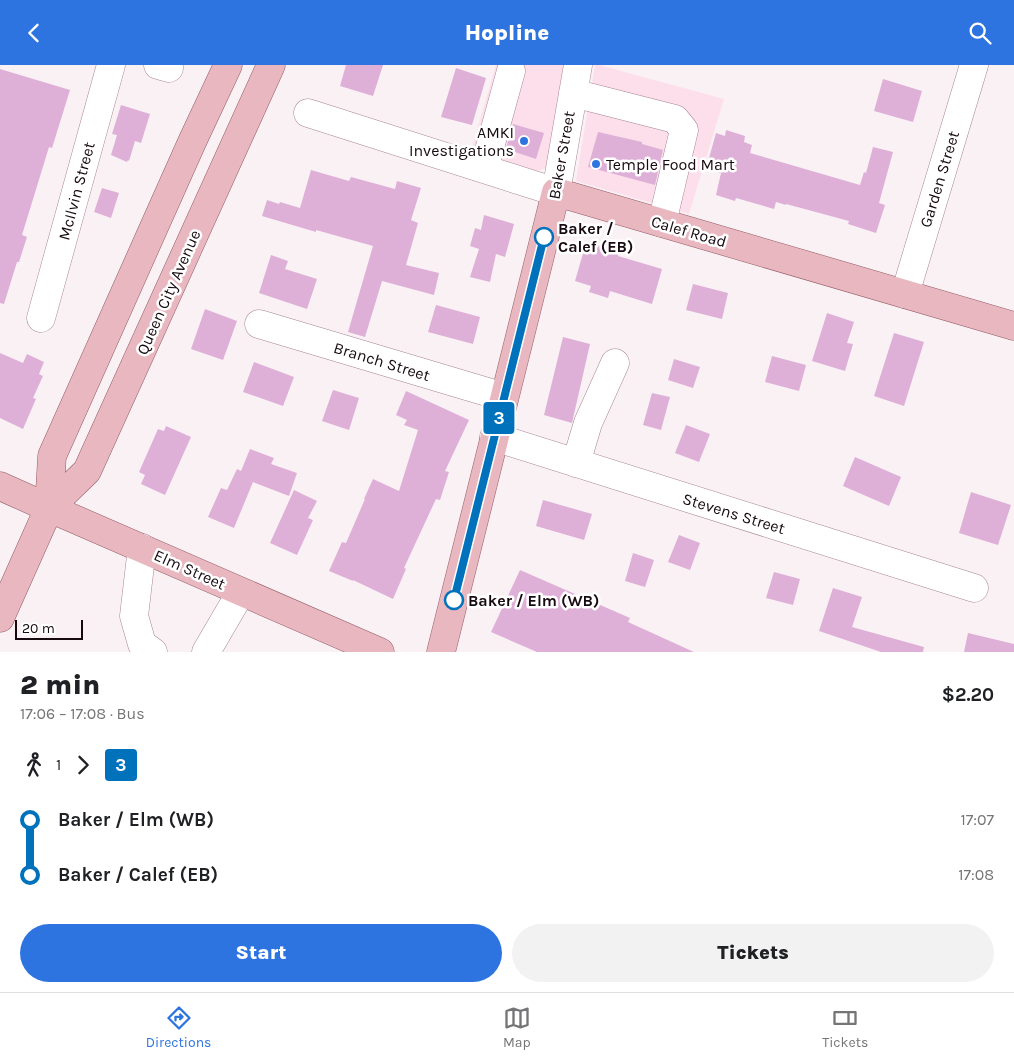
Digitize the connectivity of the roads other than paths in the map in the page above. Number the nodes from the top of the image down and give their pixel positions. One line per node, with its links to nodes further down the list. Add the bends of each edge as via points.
1 (111, 65): 13 (street, McIlvin Street)
2 (228, 65): 21 (main road, Queen City Avenue, via 52,456)
3 (272, 65): 21 (main road, Queen City Avenue, via 87,471)
4 (578, 65): 7 (street, Baker Street)
5 (974, 65): 12 (street, Garden Street)
6 (511, 71): 9 (street)
7 (573, 93): 10 (street, Baker Street); 11 (street, via 674,119 684,130)
8 (308, 113): 9 (street, Calef Road)
9 (484, 169): 10 (street, Calef Road)
10 (556, 192): 11 (main road, Calef Road); 17 (main road, Baker Street)
11 (662, 223): 12 (main road, Calef Road)
12 (905, 293): 15 (main road, Calef Road)
13 (41, 318)
14 (259, 324): 17 (street, Branch Street)
15 (1014, 326)
16 (615, 363): 19 (street, via 588,423)
17 (504, 397): 18 (main road, Baker Street)
18 (494, 437): 19 (street, Stevens Street); 29 (main road, Baker Street)
19 (576, 463): 23 (street, Stevens Street)
20 (0, 486): 21 (main road, Elm Street)
21 (49, 508): 22 (main road, Elm Street); 25 (main road, Queen City Avenue)
22 (142, 549): 24 (main road, Elm Street); 26 (street, via 134,616 142,644)
23 (974, 588)
24 (241, 592): 27 (street); 28 (main road, Elm Street)
25 (0, 618)
26 (153, 652)
27 (206, 652)
28 (380, 652)
29 (441, 652)

